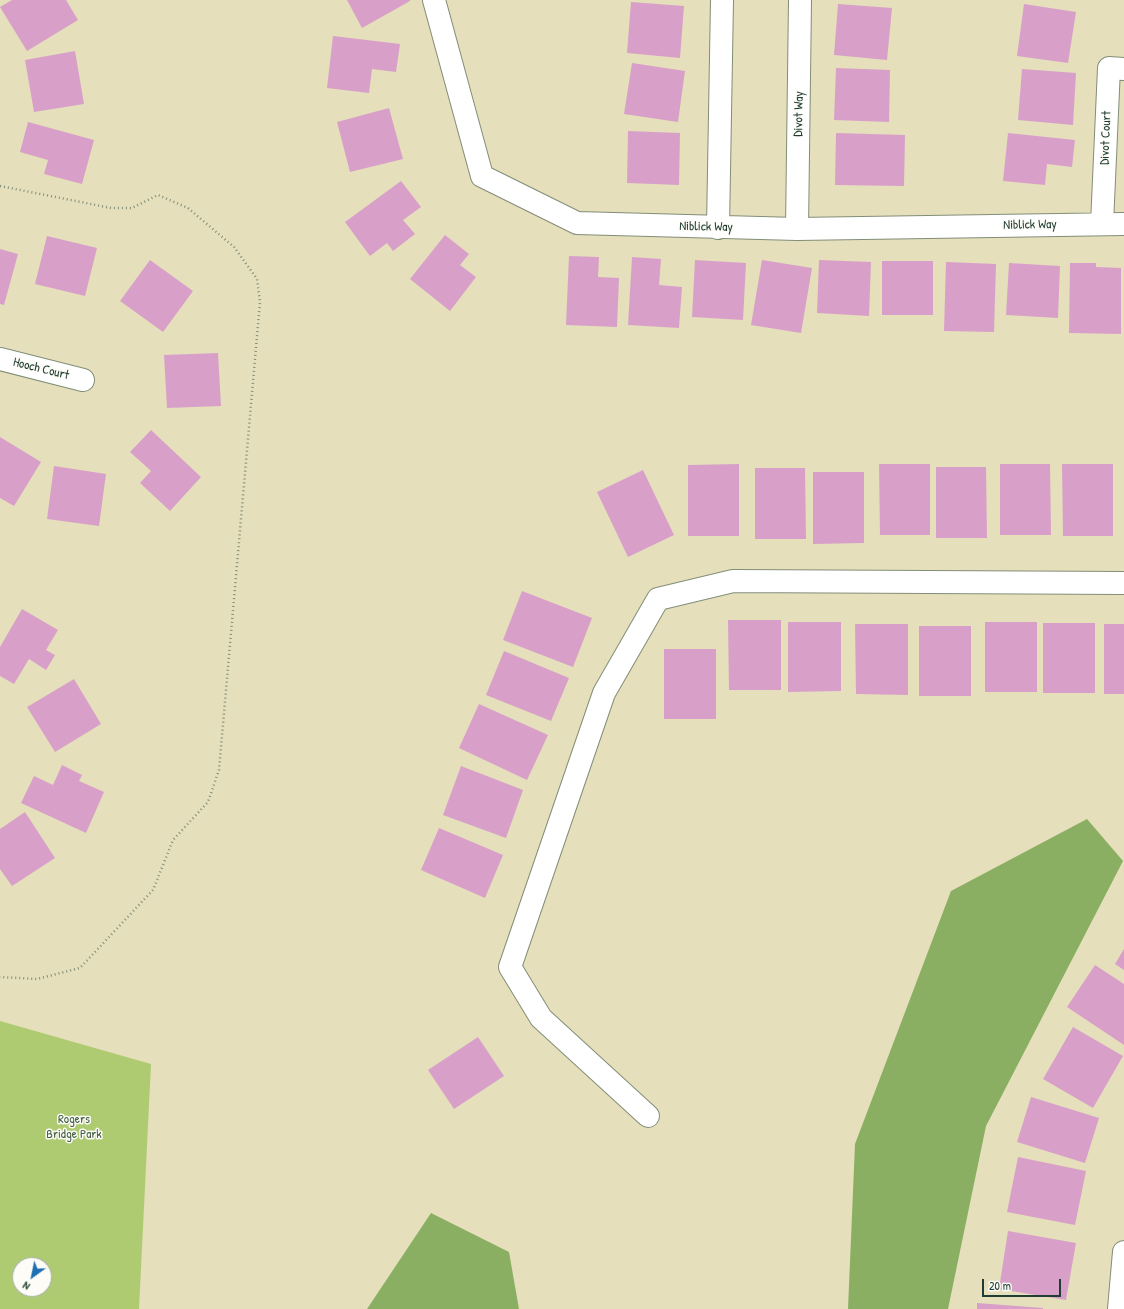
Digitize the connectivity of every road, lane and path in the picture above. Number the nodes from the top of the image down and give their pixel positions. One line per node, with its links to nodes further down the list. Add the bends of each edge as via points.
1 (434, 0): 8 (street, Niblick Way, via 482,176 577,223)
2 (722, 0): 8 (street)
3 (800, 0): 9 (street, Divot Way)
4 (1124, 69): 6 (street, Divot Court, via 1109,68)
5 (0, 186): 13 (path, via 111,208 132,208 158,195 188,208 234,247 257,279 260,302 219,770 208,802 173,840 153,890 80,968 37,979)
6 (1102, 224): 7 (street, Niblick Way); 9 (street, Niblick Way)
7 (1124, 224)
8 (718, 228): 9 (street, Niblick Way)
9 (797, 229)
10 (0, 358): 11 (street, Hooch Court)
11 (83, 380)
12 (1124, 583): 14 (street, via 733,581 658,599 604,693 510,967 541,1018)
13 (0, 977)
14 (648, 1116)
15 (1124, 1252): 16 (street)
16 (1119, 1309)

